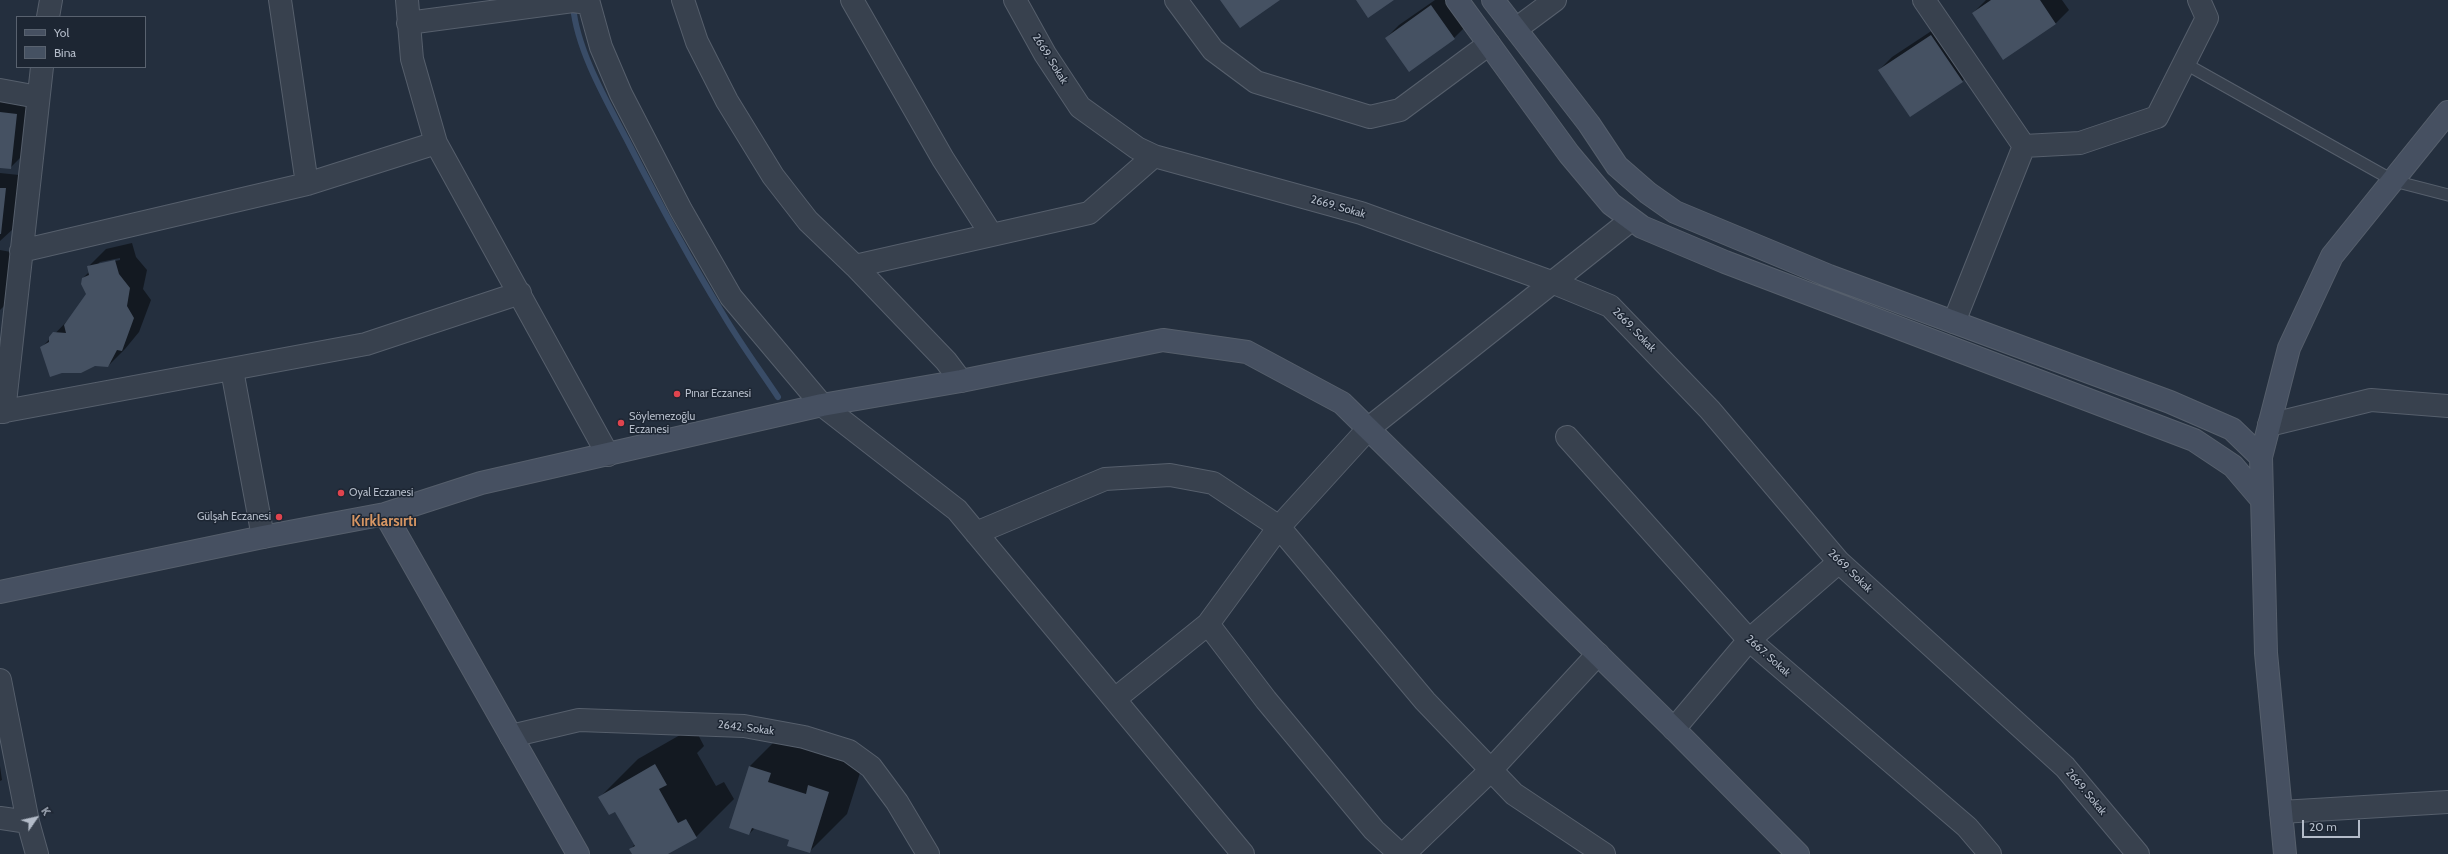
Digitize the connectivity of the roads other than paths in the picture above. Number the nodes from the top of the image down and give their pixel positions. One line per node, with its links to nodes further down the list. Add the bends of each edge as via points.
1 (51, 0): 14 (street)
2 (280, 0): 27 (street)
3 (407, 0): 15 (street)
4 (683, 0): 32 (street, via 697,42 723,94 772,176 808,221)
5 (852, 0): 30 (street, via 943,160)
6 (1015, 0): 25 (street, 2669. Sokak, via 1045,54 1080,107 1137,148)
7 (1176, 0): 17 (street, via 1213,50 1256,82 1370,117 1400,110)
8 (1458, 0): 17 (street)
9 (1494, 0): 16 (street)
10 (1555, 0): 16 (street)
11 (1924, 0): 24 (street)
12 (2199, 0): 18 (street, via 2208,18)
13 (588, 1): 15 (street); 38 (street, via 601,47 621,94 681,210 731,297)
14 (48, 16)
15 (408, 23): 23 (street, via 412,59)
16 (1516, 30): 35 (street, via 1590,124 1617,166 1675,212 1829,276)
17 (1489, 44): 29 (street, via 1569,154 1611,204)
18 (2184, 64): 24 (street, via 2157,117 2080,143); 26 (lane)
19 (42, 68): 21 (street)
20 (0, 90): 21 (street)
21 (38, 97): 31 (street)
22 (2448, 112): 26 (street)
23 (436, 143): 27 (street); 34 (street)
24 (2024, 146): 35 (street)
25 (1154, 156): 30 (street, via 1089,213); 33 (street, 2669. Sokak, via 1361,213)
26 (2394, 181): 28 (lane); 41 (street, via 2332,256 2289,348)
27 (307, 184): 31 (street)
28 (2448, 195)
29 (1631, 220): 33 (street); 46 (street, via 1642,228 1725,262 2194,440 2233,466)
30 (991, 234): 32 (street)
31 (21, 251): 40 (street)
32 (855, 266): 37 (street, via 946,361)
33 (1554, 283): 42 (street); 51 (street, 2669. Sokak, via 1610,306 1710,410)
34 (520, 293): 36 (street, via 366,344); 44 (street)
35 (1954, 322): 45 (street, via 2170,402 2232,430)
36 (232, 370): 40 (street); 50 (street)
37 (961, 381): 38 (street); 42 (street, via 1163,340 1247,352 1342,403)
38 (822, 405): 44 (street); 49 (street, via 957,510)
39 (2448, 406): 41 (street, via 2371,400)
40 (2, 412)
41 (2269, 425): 45 (street)
42 (1369, 428): 48 (street); 55 (street)
43 (1567, 437): 54 (street, 2667. Sokak)
44 (608, 455): 47 (street, via 481,483)
45 (2261, 457): 46 (street)
46 (2262, 500): 62 (street, via 2266,653)
47 (385, 514): 50 (street); 59 (street)
48 (1278, 527): 49 (street, via 1213,483 1170,475 1105,479); 53 (street); 60 (street, via 1425,701)
49 (976, 533): 57 (street)
50 (263, 537): 52 (street)
51 (1839, 562): 54 (street); 74 (street, 2669. Sokak, via 2065,767)
52 (0, 592)
53 (1208, 624): 57 (street); 69 (street, via 1266,700 1364,818)
54 (1748, 640): 58 (street); 73 (street, 2667. Sokak, via 1967,827)
55 (1598, 654): 58 (street); 60 (street)
56 (0, 680): 64 (street)
57 (1114, 699): 68 (street)
58 (1674, 729): 72 (street)
59 (511, 736): 66 (street); 67 (street, 2642. Sokak, via 579,720 744,726 804,737 849,751 871,767 897,802)
60 (1490, 771): 70 (street); 71 (street, via 1514,794)
61 (2448, 802): 62 (street)
62 (2281, 812): 75 (street)
63 (0, 818): 64 (street)
64 (28, 822): 65 (street)
65 (37, 854)
66 (578, 854)
67 (928, 854)
68 (1243, 854)
69 (1400, 854)
70 (1404, 854)
71 (1604, 854)
72 (1798, 854)
73 (1990, 854)
74 (2138, 854)
75 (2286, 854)

